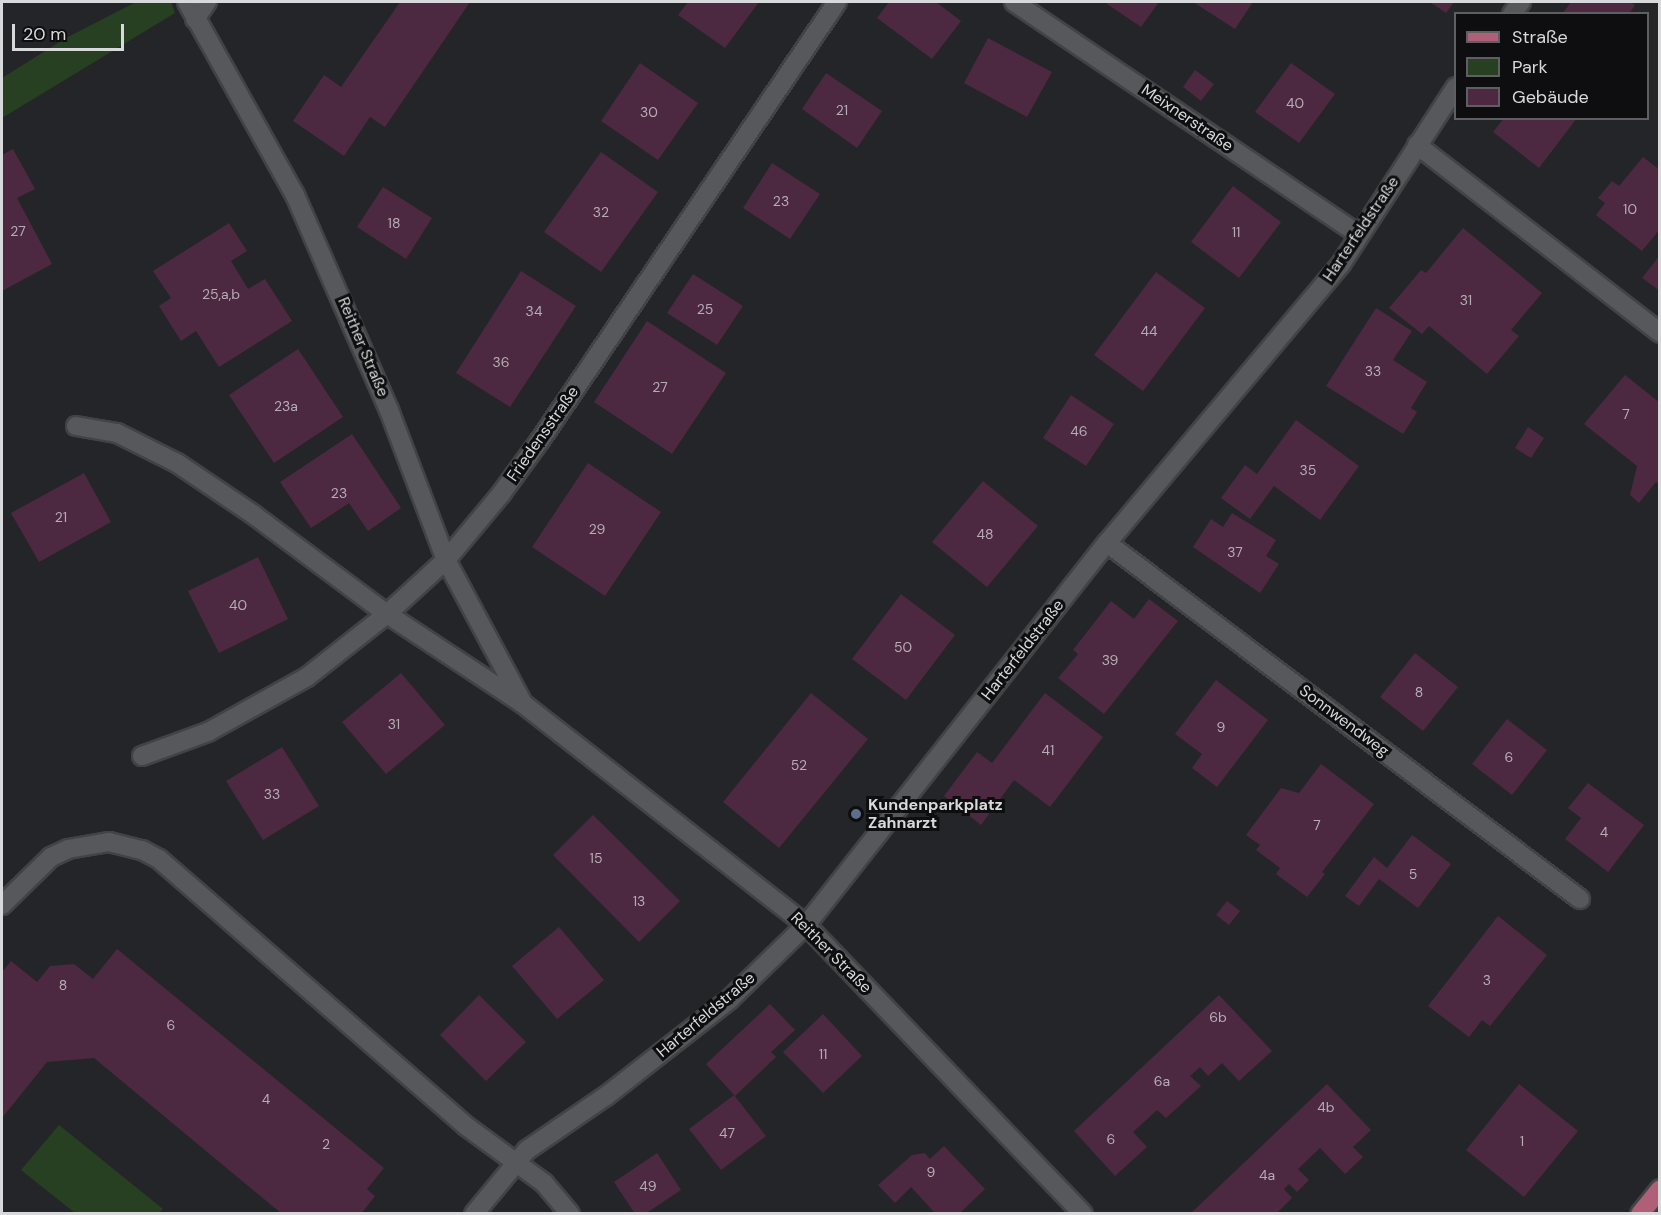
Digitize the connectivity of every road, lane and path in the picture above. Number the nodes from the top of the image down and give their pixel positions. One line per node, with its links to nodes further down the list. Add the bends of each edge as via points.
1 (188, 2): 5 (street, Reither Straße)
2 (207, 2): 5 (street)
3 (837, 2): 12 (street, Friedensstraße, via 541,439)
4 (1014, 2): 8 (street, Meixnerstraße)
5 (195, 19): 12 (street, Reither Straße, via 295,195 389,410)
6 (1454, 89): 7 (street, Harterfeldstraße)
7 (1417, 145): 8 (street, Harterfeldstraße); 9 (street)
8 (1359, 235): 11 (street, Harterfeldstraße, via 1341,264)
9 (1659, 333)
10 (76, 426): 13 (street, Reither Straße, via 117,433 177,463)
11 (1107, 543): 16 (street, Sonnwendweg); 18 (street, Harterfeldstraße)
12 (446, 560): 13 (street, Friedensstraße); 14 (street, Reither Straße)
13 (387, 614): 14 (street, Reither Straße); 15 (street, Friedensstraße, via 307,676 208,732)
14 (522, 703): 18 (street, Reither Straße)
15 (142, 756)
16 (1580, 899)
17 (2, 905): 19 (street, via 51,857 68,849 109,842 142,850 175,870 466,1126)
18 (806, 925): 19 (street, Harterfeldstraße, via 730,999); 23 (street, Reither Straße)
19 (522, 1156): 21 (street, Harterfeldstraße); 22 (street)
20 (1659, 1189): 24 (main road)
21 (474, 1214)
22 (570, 1214)
23 (1083, 1214)
24 (1640, 1214)

